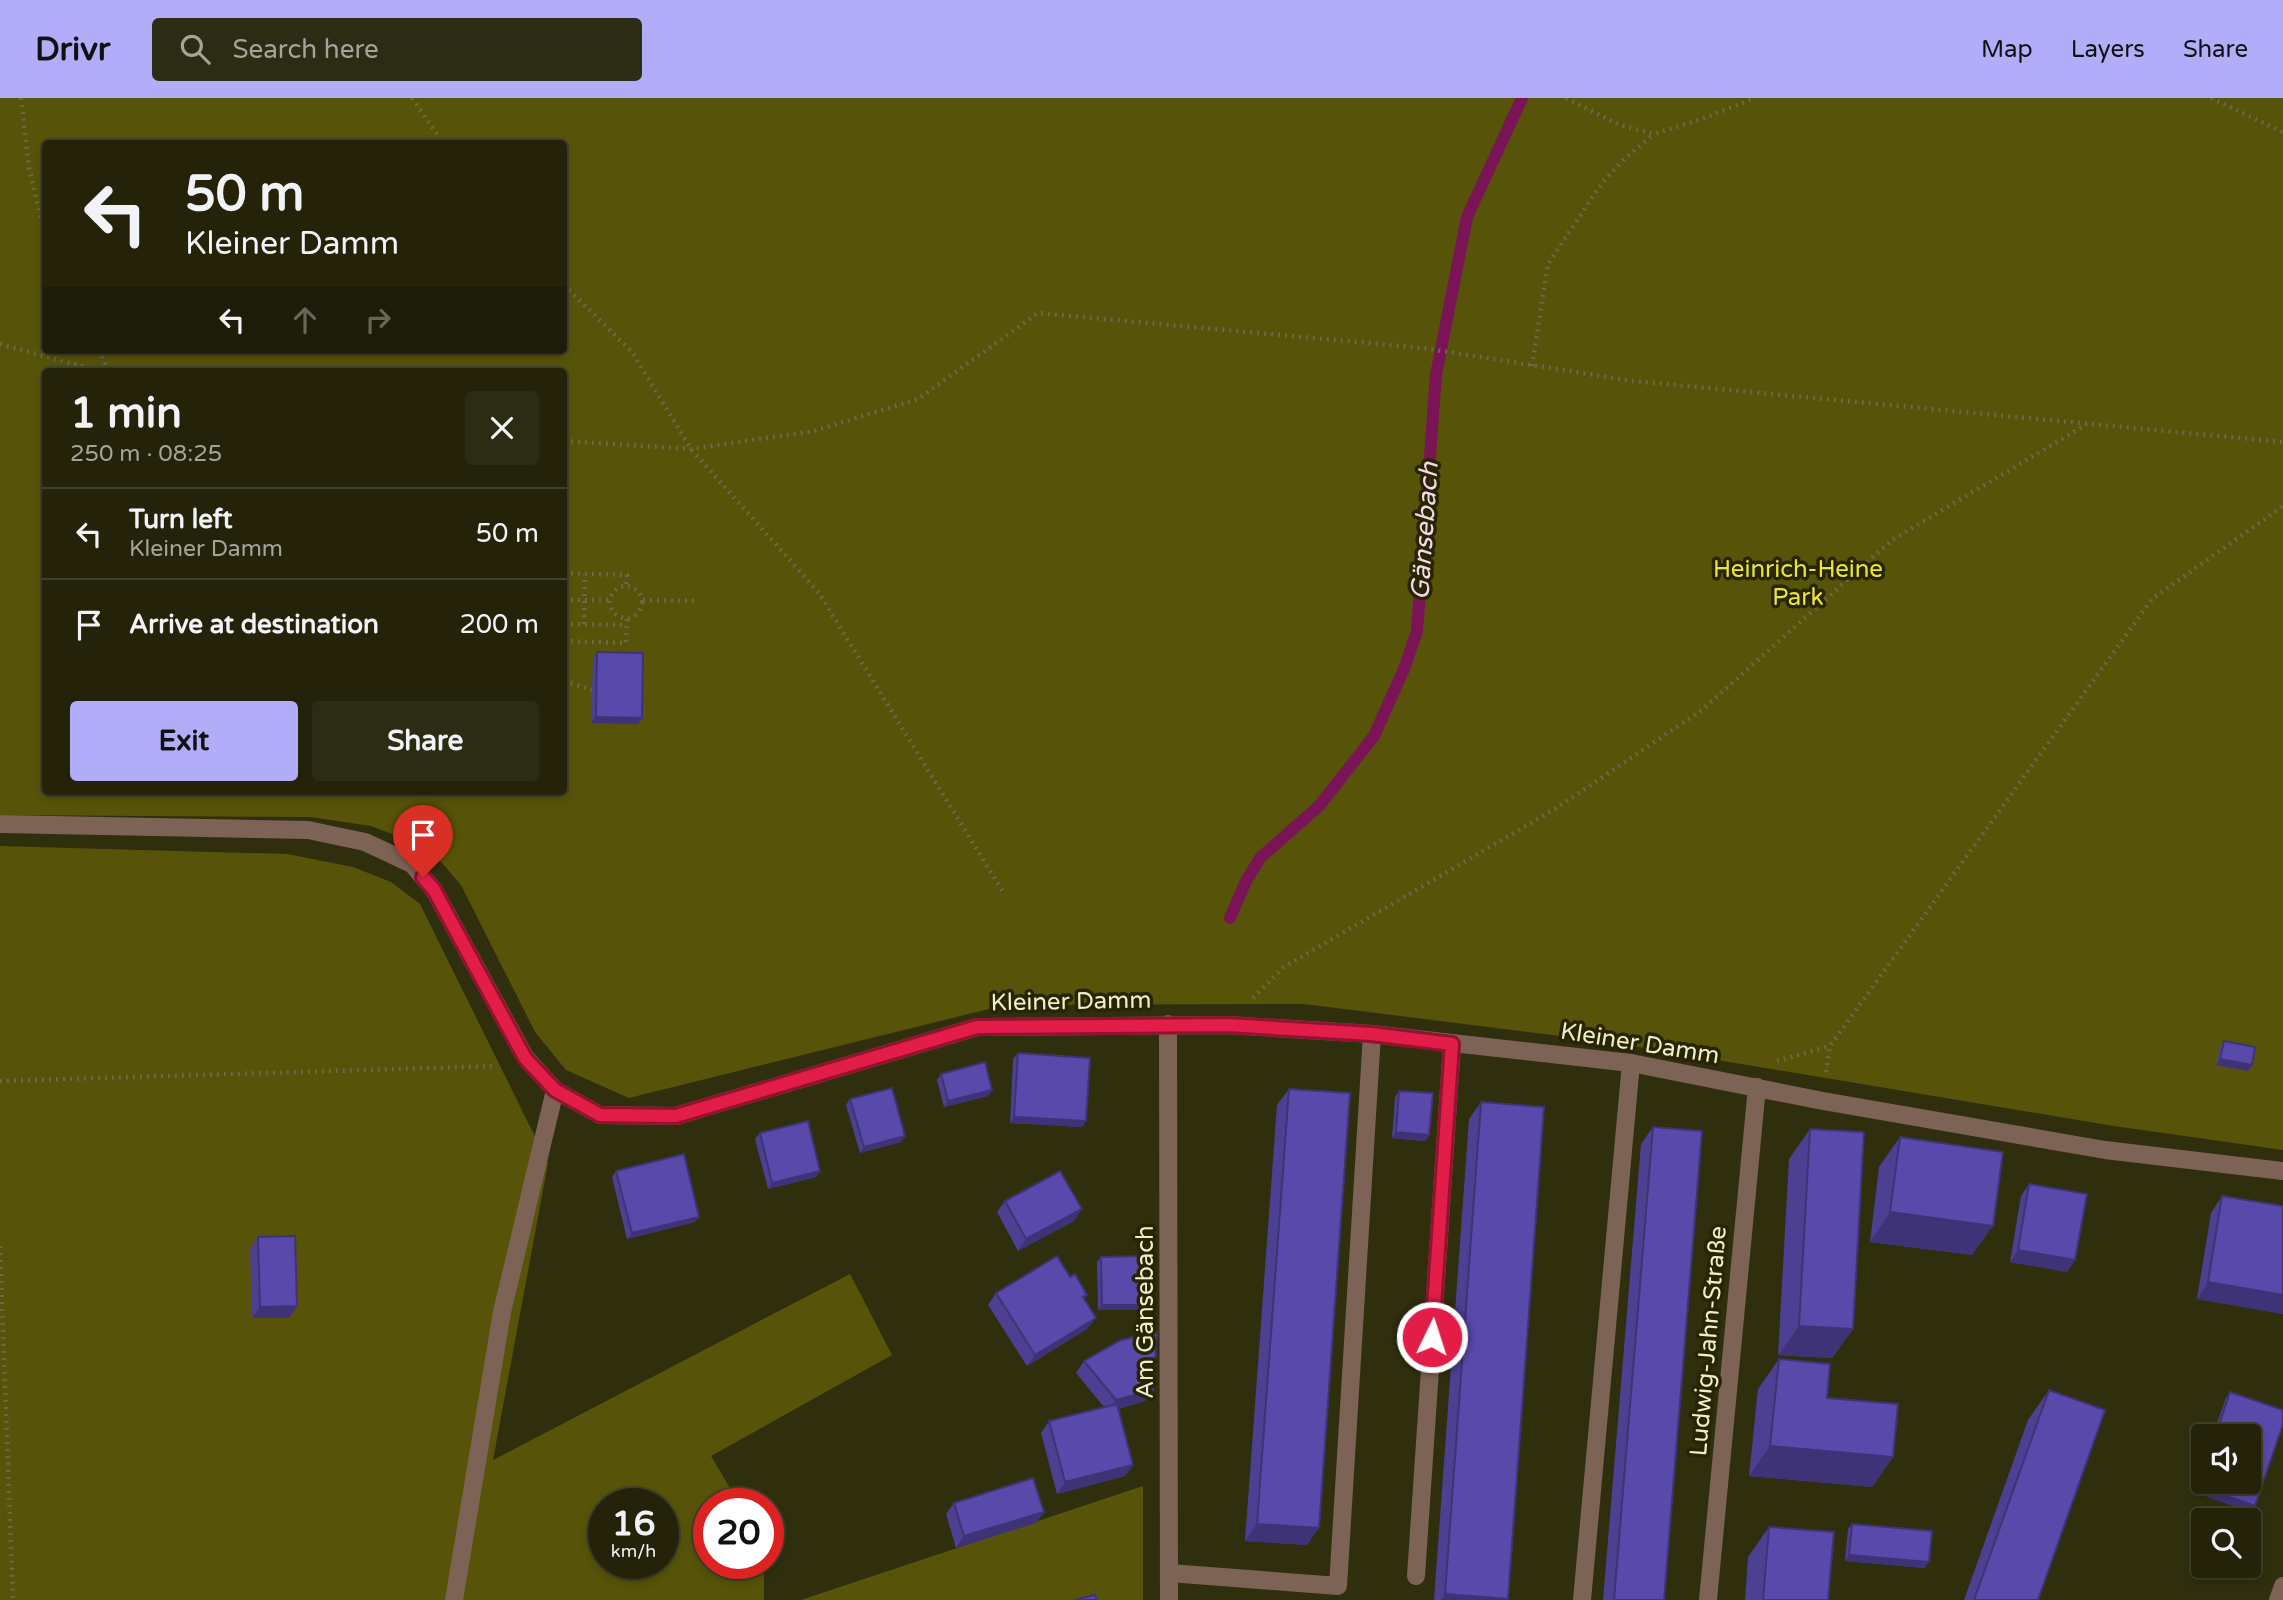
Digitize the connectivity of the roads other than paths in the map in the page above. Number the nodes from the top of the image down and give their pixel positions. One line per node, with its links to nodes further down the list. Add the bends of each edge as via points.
1 (0, 824): 7 (street, Kleiner Damm, via 309,830 365,842 412,864 434,890 525,1058)
2 (1168, 1024): 3 (street, Kleiner Damm); 7 (street, Kleiner Damm, via 977,1027 676,1116 600,1115); 9 (street, Am Gänsebach)
3 (1371, 1034): 4 (street, Kleiner Damm); 9 (street, via 1338,1586)
4 (1452, 1044): 5 (street, Kleiner Damm); 10 (street)
5 (1631, 1063): 6 (street, Kleiner Damm); 14 (street)
6 (1757, 1087): 8 (street, Kleiner Damm, via 2105,1150); 15 (street, Ludwig-Jahn-Straße)
7 (555, 1090): 12 (street, via 502,1312)
8 (2283, 1171)
9 (1170, 1573): 13 (street, Am Gänsebach)
10 (1416, 1576)
11 (2283, 1586): 16 (street)
12 (454, 1600)
13 (1169, 1600)
14 (1582, 1600)
15 (1708, 1600)
16 (2278, 1600)

